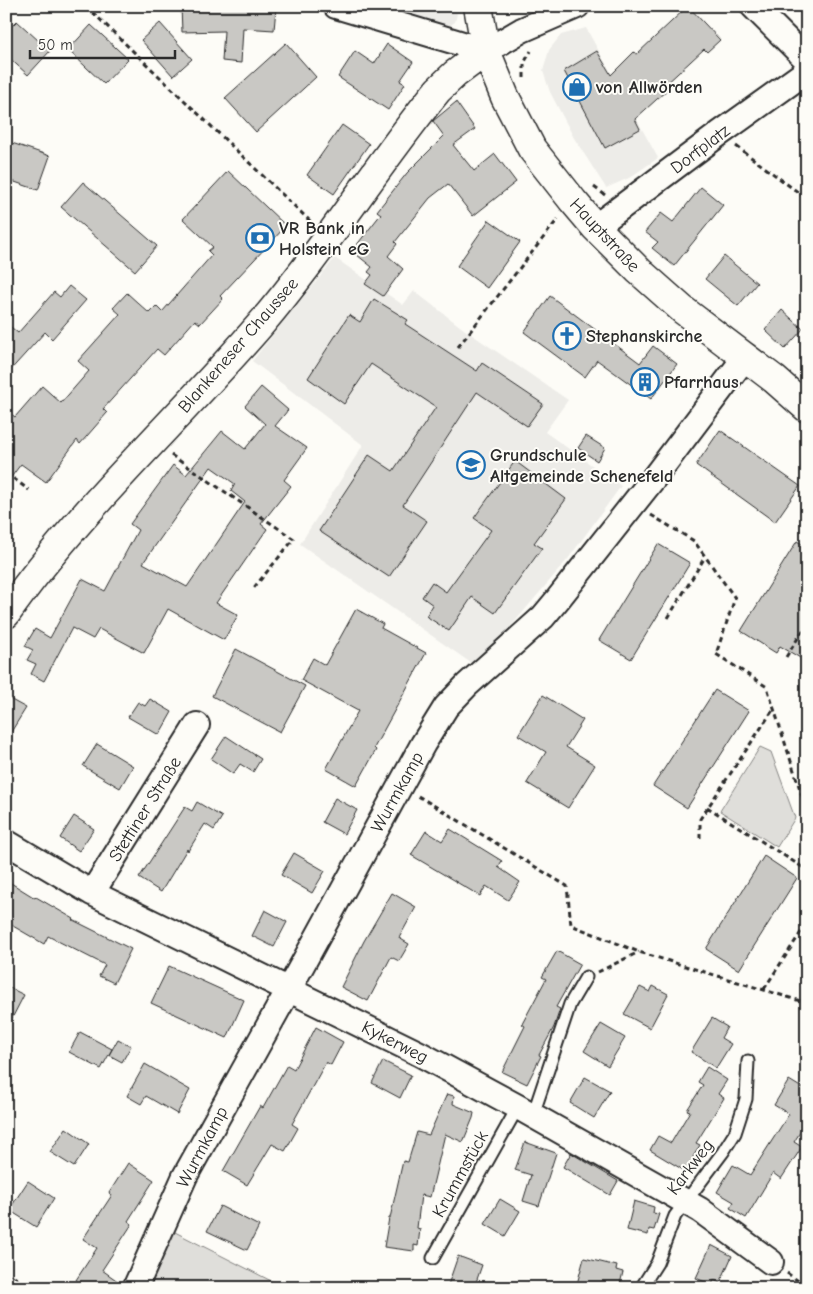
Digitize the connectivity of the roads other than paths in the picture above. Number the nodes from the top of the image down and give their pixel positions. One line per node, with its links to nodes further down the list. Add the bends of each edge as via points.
1 (336, 6): 5 (street)
2 (478, 6): 5 (main road, Hauptstraße)
3 (577, 6): 5 (street, via 522,30)
4 (753, 6): 6 (street)
5 (486, 51): 8 (main road, Hauptstraße, via 532,149); 11 (main road, Blankeneser Chaussee, via 438,90 268,315 230,360 105,492)
6 (807, 60)
7 (807, 71): 8 (street, Dorfplatz)
8 (595, 227): 9 (main road, Hauptstraße, via 665,294)
9 (746, 356): 10 (main road, Hauptstraße); 16 (street, Wurmkamp, via 543,617 466,685 446,707)
10 (807, 408)
11 (6, 614)
12 (197, 725): 14 (street, Stettiner Straße)
13 (6, 842): 14 (street, Kykerweg)
14 (92, 894): 16 (street, Kykerweg)
15 (586, 977): 18 (lane, Krummstück, via 570,1004)
16 (290, 989): 18 (street, Kykerweg); 22 (street, Wurmkamp, via 185,1176)
17 (748, 1061): 19 (lane, Karkweg, via 746,1099 735,1133)
18 (526, 1111): 19 (street, Kykerweg); 20 (lane, Krummstück)
19 (685, 1202): 21 (street, Kykerweg); 23 (lane, Karkweg, via 675,1216 657,1262)
20 (433, 1258)
21 (771, 1262)
22 (135, 1288)
23 (641, 1288)

